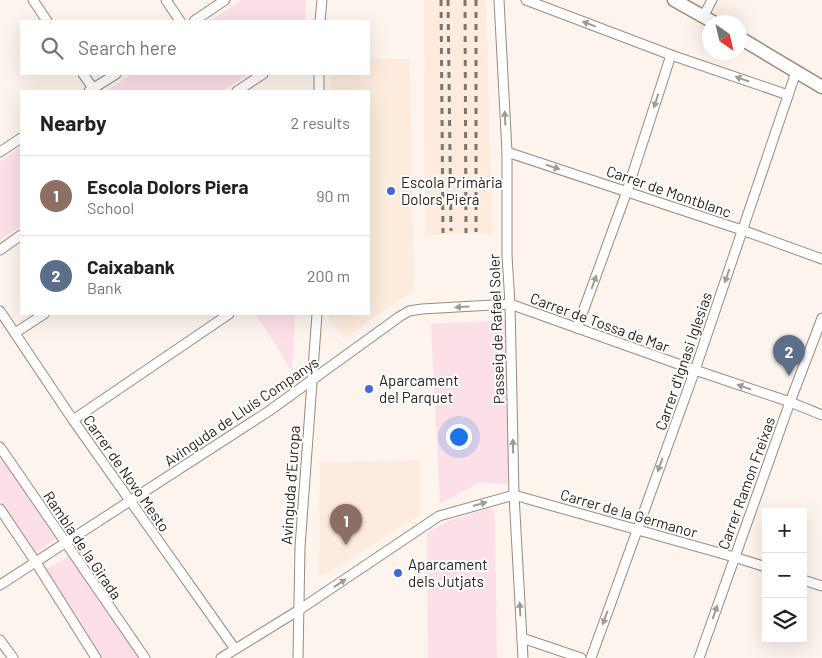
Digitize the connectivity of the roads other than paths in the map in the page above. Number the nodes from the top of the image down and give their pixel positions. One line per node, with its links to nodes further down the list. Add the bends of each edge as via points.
1 (33, 0): 11 (street)
2 (166, 0): 12 (street)
3 (226, 0): 13 (street)
4 (322, 0): 14 (street)
5 (499, 0): 29 (street, Passeig de Rafael Soler, one-way to 5)
6 (526, 0): 16 (street, one-way to 6)
7 (674, 0): 10 (street)
8 (712, 1): 9 (street)
9 (709, 15)
10 (702, 16)
11 (46, 20)
12 (179, 20)
13 (196, 20)
14 (320, 20)
15 (747, 42): 17 (street)
16 (671, 55): 26 (street, one-way to 16); 30 (street, one-way to 30)
17 (796, 72): 22 (street); 26 (street, Carrer d'Ignasi Iglesias)
18 (84, 75): 23 (street)
19 (114, 75): 23 (street)
20 (261, 75): 24 (street)
21 (319, 75): 25 (street)
22 (822, 87)
23 (92, 90)
24 (239, 90)
25 (319, 90)
26 (788, 95): 31 (street, Carrer d'Ignasi Iglesias)
27 (20, 139): 28 (street)
28 (0, 152)
29 (507, 152): 30 (street, Carrer de Montblanc, one-way to 30); 35 (street, Passeig de Rafael Soler)
30 (627, 191): 31 (street, Carrer de Montblanc); 41 (street, one-way to 30)
31 (742, 230): 34 (street, Carrer de Montblanc); 43 (street, Carrer d'Ignasi Iglesias, one-way to 43)
32 (20, 236): 33 (street)
33 (0, 250)
34 (822, 260)
35 (510, 304): 41 (street, Carrer de Tossa de Mar); 44 (street, Avinguda de Lluís Companys, one-way to 44, via 409,311); 49 (street, Passeig de Rafael Soler, one-way to 35)
36 (0, 311): 42 (street, Carrer de Novo Mesto)
37 (42, 315): 42 (street)
38 (228, 315): 47 (street)
39 (317, 315): 44 (street, Avinguda d'Europa)
40 (822, 318): 45 (street, Carrer Ramon Freixas)
41 (577, 328): 43 (street, Carrer de Tossa de Mar)
42 (14, 333): 47 (street, Carrer de Novo Mesto)
43 (695, 370): 45 (street, Carrer de Tossa de Mar, one-way to 43); 52 (street, Carrer d'Ignasi Iglesias, one-way to 52)
44 (311, 380): 50 (street, Avinguda de Lluís Companys); 60 (street, Avinguda d'Europa)
45 (790, 402): 46 (street, Carrer de Tossa de Mar); 54 (street, Carrer Ramon Freixas)
46 (822, 415)
47 (73, 420): 50 (street, Carrer de Novo Mesto)
48 (0, 447): 53 (street, Rambla de la Girada)
49 (514, 495): 52 (street, Carrer de la Germanor); 60 (street, one-way to 49, via 439,516); 61 (street, Passeig de Rafael Soler, one-way to 49)
50 (130, 501): 53 (street, Avinguda de Lluís Companys); 63 (street, Carrer de Novo Mesto)
51 (0, 509): 55 (street)
52 (637, 529): 54 (street, Carrer de la Germanor); 71 (street, Carrer d'Ignasi Iglesias, one-way to 71)
53 (64, 542): 55 (street, Avinguda de Lluís Companys); 66 (street, Rambla de la Girada)
54 (734, 557): 56 (street, Carrer de la Germanor); 72 (street, Carrer Ramon Freixas, one-way to 54)
55 (35, 561): 58 (street, Avinguda de Lluís Companys); 65 (street)
56 (762, 566)
57 (807, 581): 59 (street)
58 (0, 584)
59 (822, 586)
60 (299, 610): 63 (street); 68 (street, Avinguda d'Europa)
61 (522, 638): 69 (street, Passeig de Rafael Soler); 70 (street)
62 (0, 640): 64 (street)
63 (235, 649): 67 (street)
64 (12, 658)
65 (96, 658)
66 (145, 658)
67 (221, 658)
68 (298, 658)
69 (523, 658)
70 (581, 658)
71 (591, 658)
72 (699, 658)

